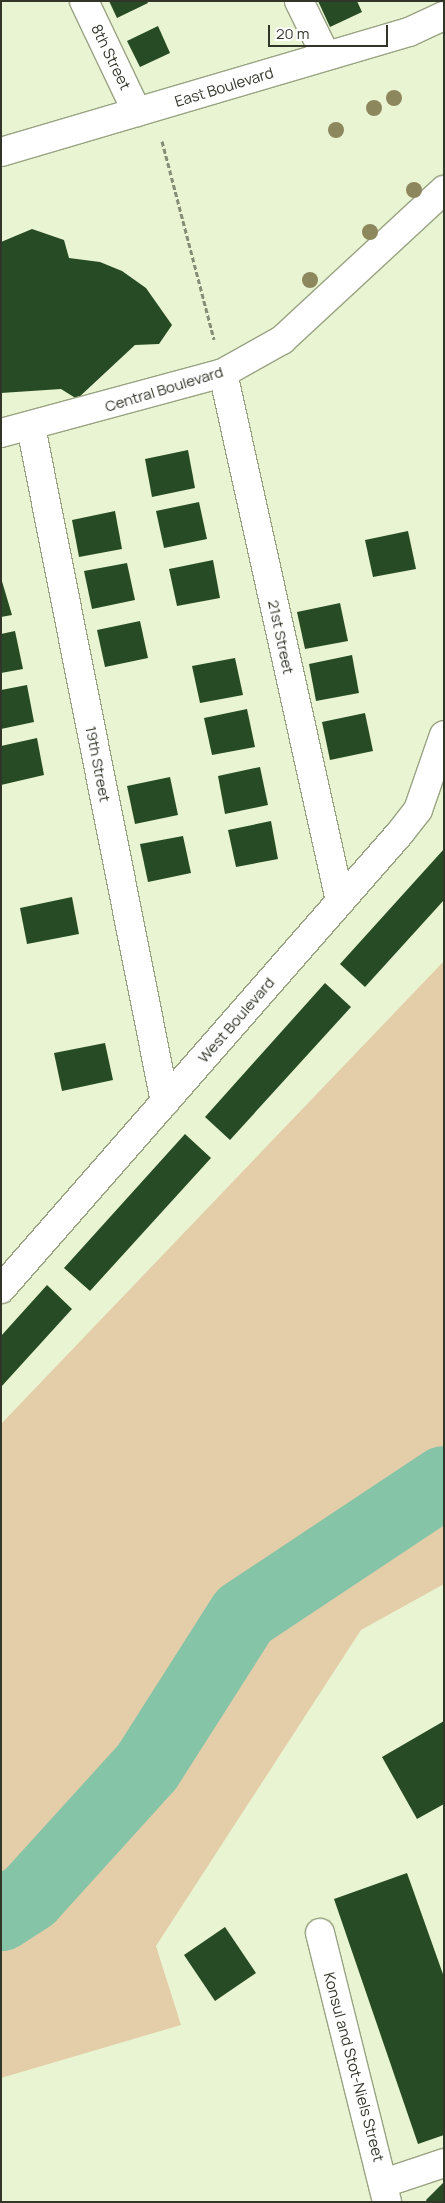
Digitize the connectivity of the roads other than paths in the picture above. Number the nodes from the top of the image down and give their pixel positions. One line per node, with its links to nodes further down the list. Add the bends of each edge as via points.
1 (84, 1): 5 (street, 8th Street)
2 (299, 1): 4 (street)
3 (444, 16): 4 (street, East Boulevard, via 409,32)
4 (326, 56): 5 (street, East Boulevard)
5 (145, 110): 6 (street, East Boulevard)
6 (1, 152)
7 (444, 190): 8 (street, Central Boulevard, via 282,340)
8 (223, 373): 9 (street, Central Boulevard); 12 (street, 21st Street)
9 (31, 427): 10 (street, Central Boulevard); 13 (street, 19th Street)
10 (1, 433)
11 (444, 735): 12 (street, West Boulevard, via 418,810)
12 (340, 901): 13 (street, West Boulevard)
13 (165, 1102): 14 (street, West Boulevard)
14 (1, 1289)
15 (320, 1933): 17 (street, Konsul and Stot-Niels Street)
16 (444, 2163): 17 (street)
17 (386, 2192)

